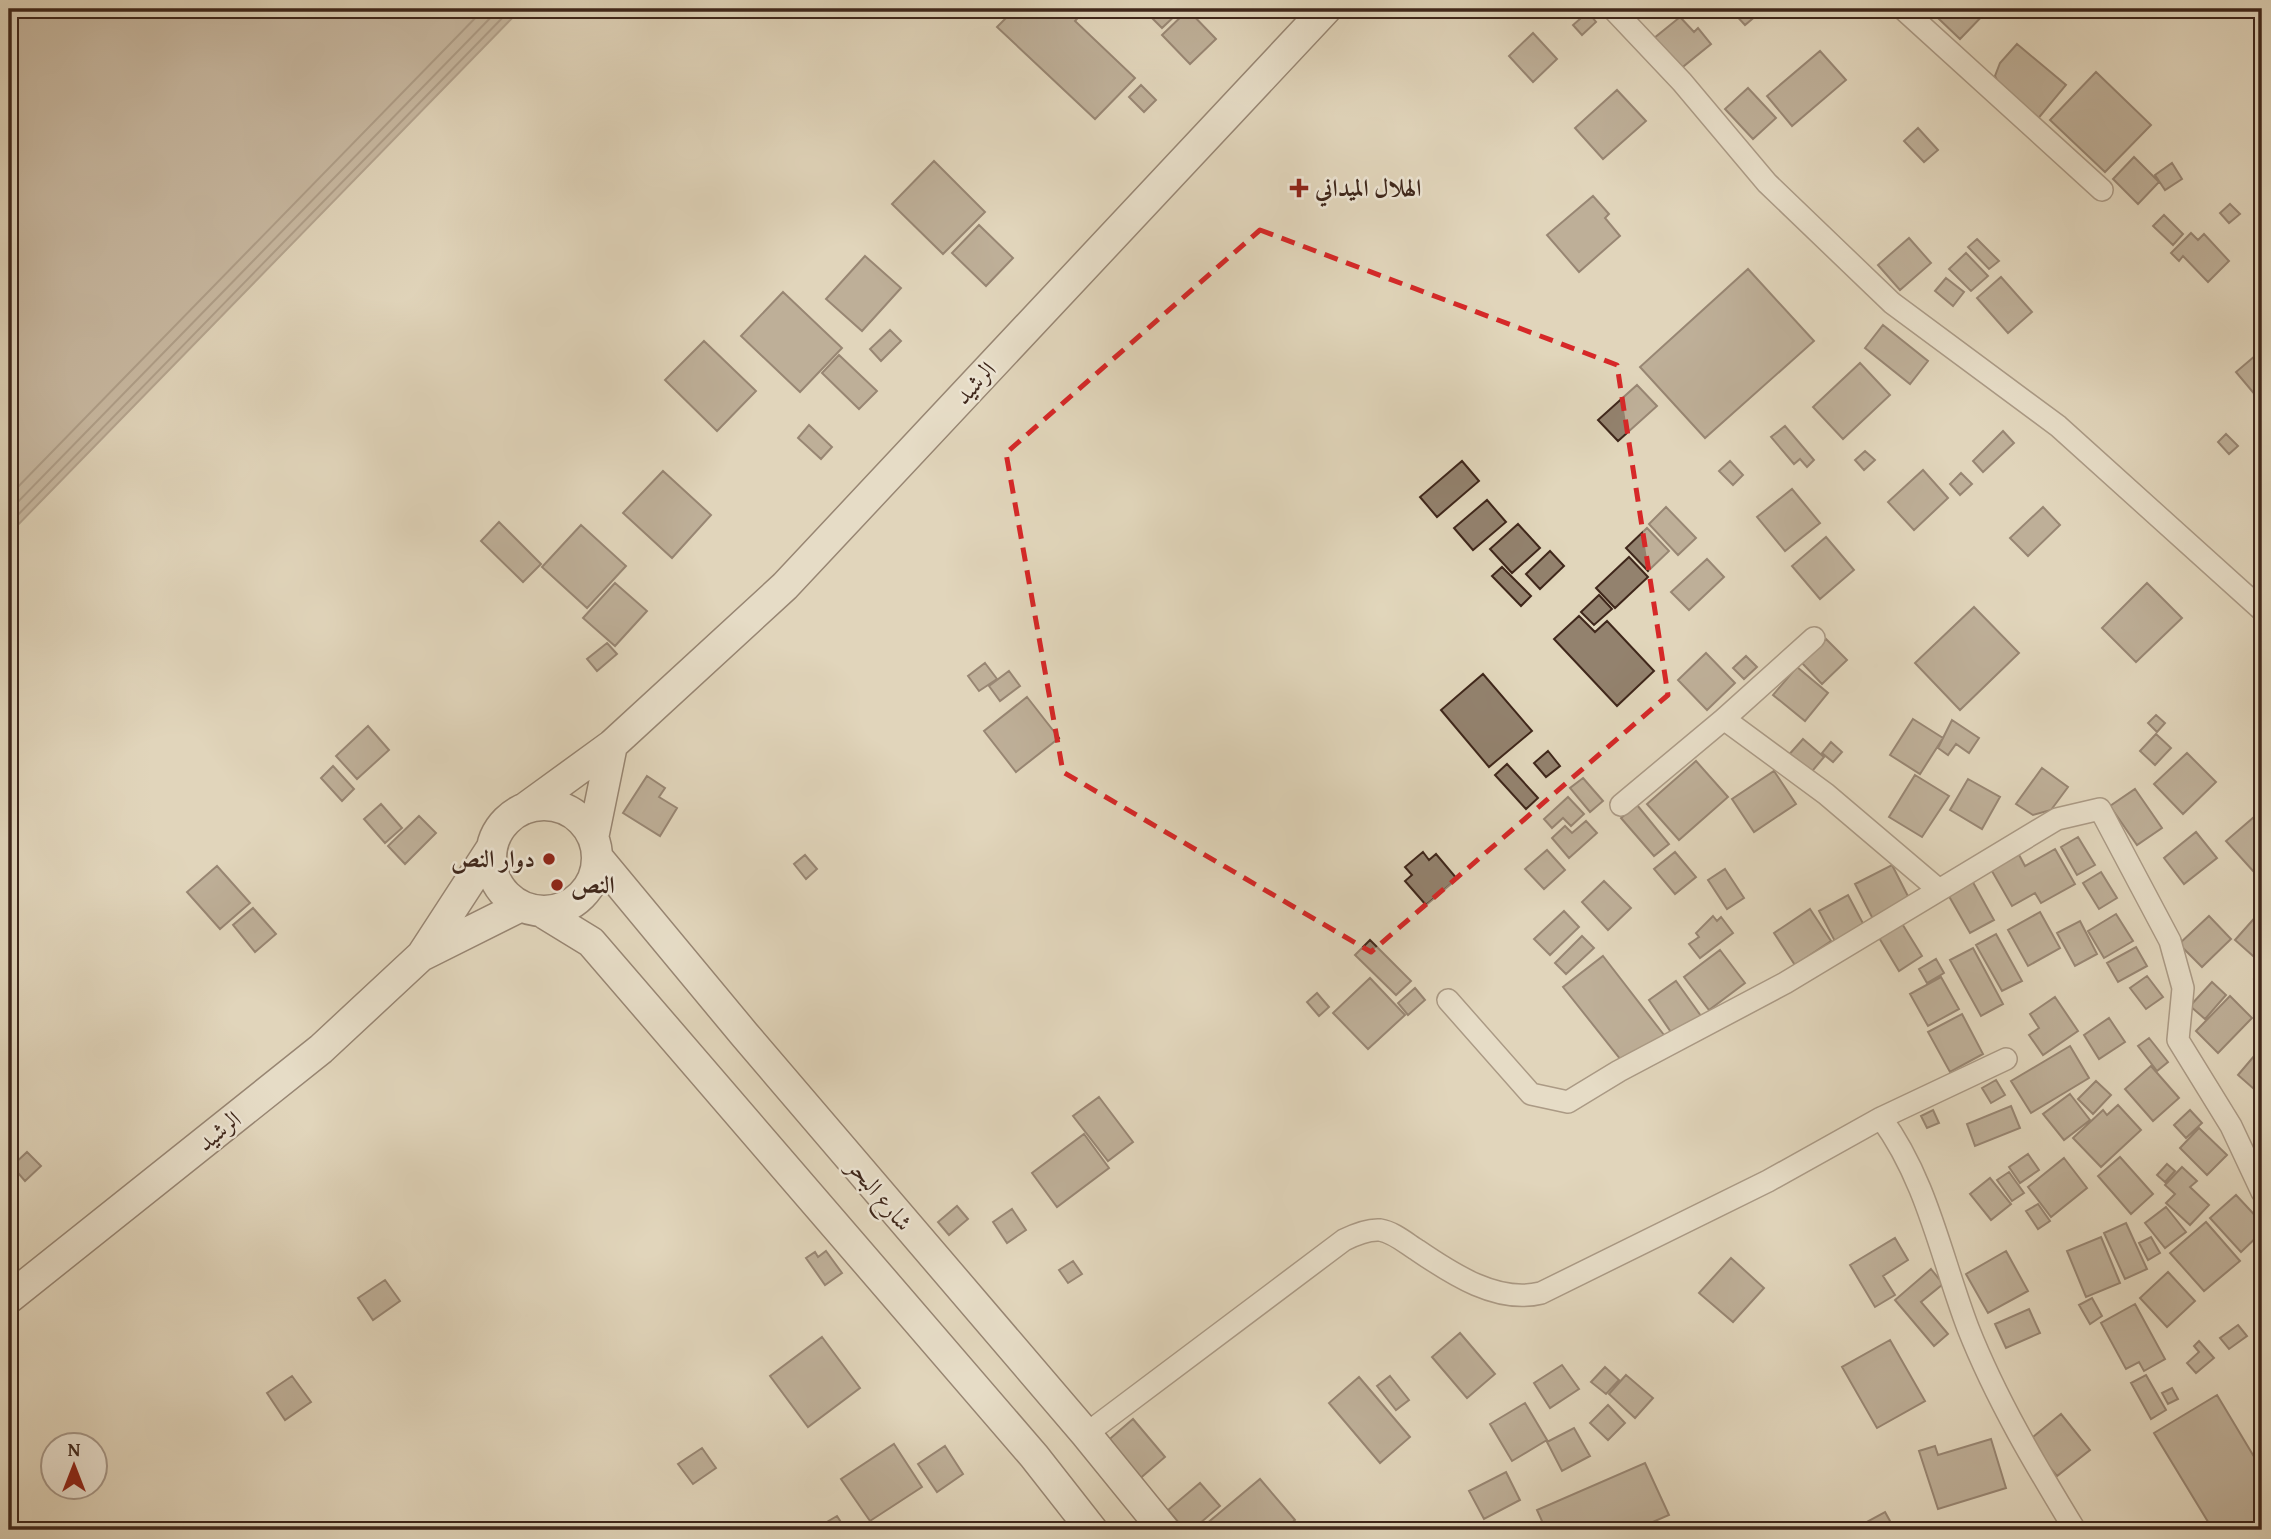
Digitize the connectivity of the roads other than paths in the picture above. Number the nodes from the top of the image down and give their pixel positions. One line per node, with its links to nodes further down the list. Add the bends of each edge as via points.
1 (1326, 9): 8 (main road, الرشيد, via 785,586)
2 (1613, 9): 5 (street, via 1767,183 1892,303 2058,426)
3 (1903, 9): 4 (street)
4 (2102, 190)
5 (2262, 610)
6 (1814, 638): 7 (street)
7 (1724, 719): 9 (street); 13 (street, via 1826,794)
8 (612, 745): 10 (main road, الرشيد); 11 (main road)
9 (1622, 805)
10 (524, 809): 11 (main road, via 541,805 574,814); 12 (main road, via 509,818)
11 (596, 848): 14 (main road, via 595,875 581,896 559,909); 21 (main road, شارع البحر, via 761,1055)
12 (491, 849): 14 (main road, via 497,884 509,898); 15 (main road, الرشيد)
13 (1939, 890): 16 (street, via 1785,983 1568,1102 1531,1094); 19 (street, via 2057,819 2100,809 2170,941 2183,988 2178,1040 2231,1126)
14 (531, 909): 15 (main road, الرشيد); 22 (main road, via 591,942 1034,1456)
15 (422, 955): 20 (main road, الرشيد, via 321,1049)
16 (1448, 1000)
17 (2006, 1059): 18 (street)
18 (1881, 1118): 21 (street, via 1574,1279 1522,1298 1454,1276 1397,1236 1379,1230 1359,1233 1343,1240); 24 (street, via 1901,1145 1930,1211 1948,1275 1996,1389)
19 (2262, 1192)
20 (9, 1298)
21 (1086, 1434): 23 (main road, شارع البحر)
22 (1092, 1530)
23 (1164, 1530)
24 (2075, 1530)

